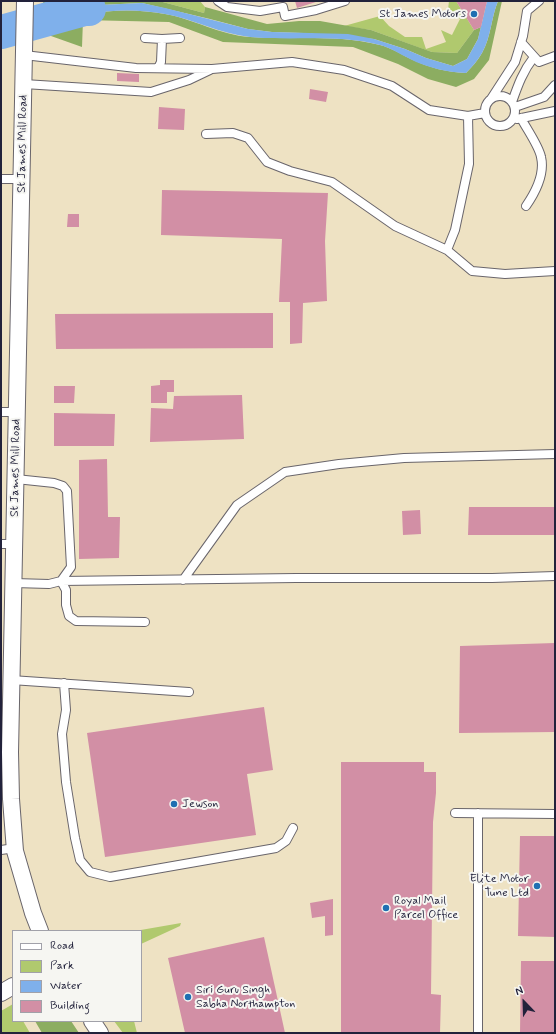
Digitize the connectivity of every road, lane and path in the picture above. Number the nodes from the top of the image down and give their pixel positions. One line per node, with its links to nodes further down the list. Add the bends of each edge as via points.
1 (218, 1): 2 (lane, via 227,7 260,11 282,7 285,16)
2 (345, 1)
3 (539, 1): 8 (lane, via 527,11)
4 (25, 3): 9 (street, St James Mill Road)
5 (145, 38): 7 (lane)
6 (180, 38): 7 (lane)
7 (162, 39): 12 (lane, via 161,62)
8 (521, 42): 11 (lane); 16 (lane, via 515,62)
9 (24, 48): 12 (lane, via 136,68); 14 (street, St James Mill Road)
10 (555, 56): 11 (lane, via 539,62)
11 (534, 57): 17 (lane, via 522,76)
12 (158, 68): 13 (lane)
13 (212, 69): 14 (lane, via 189,80 151,92); 20 (lane, via 292,62 344,70 392,86 429,110)
14 (24, 84): 25 (street, St James Mill Road)
15 (555, 86): 17 (lane, via 544,97)
16 (491, 99): 17 (lane, via 505,96); 19 (lane)
17 (514, 104): 22 (lane)
18 (555, 111): 21 (lane)
19 (485, 113): 20 (lane); 22 (lane, via 494,124 503,126)
20 (468, 116): 27 (lane, via 469,164 455,230)
21 (521, 118): 22 (lane); 26 (lane, via 541,156 541,174)
22 (512, 121)
23 (206, 134): 27 (lane, via 233,134 248,138 267,162 332,182 395,226)
24 (1, 179): 25 (lane)
25 (22, 179): 30 (street, St James Mill Road)
26 (526, 206)
27 (447, 250): 28 (lane, via 472,272 505,274)
28 (555, 271)
29 (1, 412): 30 (lane)
30 (18, 412): 32 (street, St James Mill Road)
31 (555, 454): 35 (lane, via 404,458 285,472 237,505)
32 (16, 479): 33 (street, St James Mill Road); 36 (lane, via 54,483 63,486 67,491 71,567)
33 (8, 544): 37 (street, St James Mill Road)
34 (555, 576): 35 (lane)
35 (183, 580): 36 (lane)
36 (62, 581): 37 (lane, via 49,584); 38 (lane, via 66,590 69,616 76,621)
37 (14, 583): 39 (street, St James Mill Road)
38 (145, 622)
39 (12, 680): 40 (lane); 42 (street, St James Mill Road)
40 (64, 683): 41 (lane); 46 (lane, via 66,710 62,734 66,782 80,860 90,872 110,877 276,848 286,841)
41 (189, 692)
42 (5, 752): 47 (street, St James Mill Road, via 11,799)
43 (455, 813): 44 (lane)
44 (478, 813): 45 (lane); 53 (lane)
45 (555, 814)
46 (293, 828)
47 (8, 849): 48 (street, St James Mill Road)
48 (40, 930)
49 (12, 986): 50 (street)
50 (1, 992)
51 (93, 1022): 52 (street)
52 (100, 1033)
53 (478, 1033)

